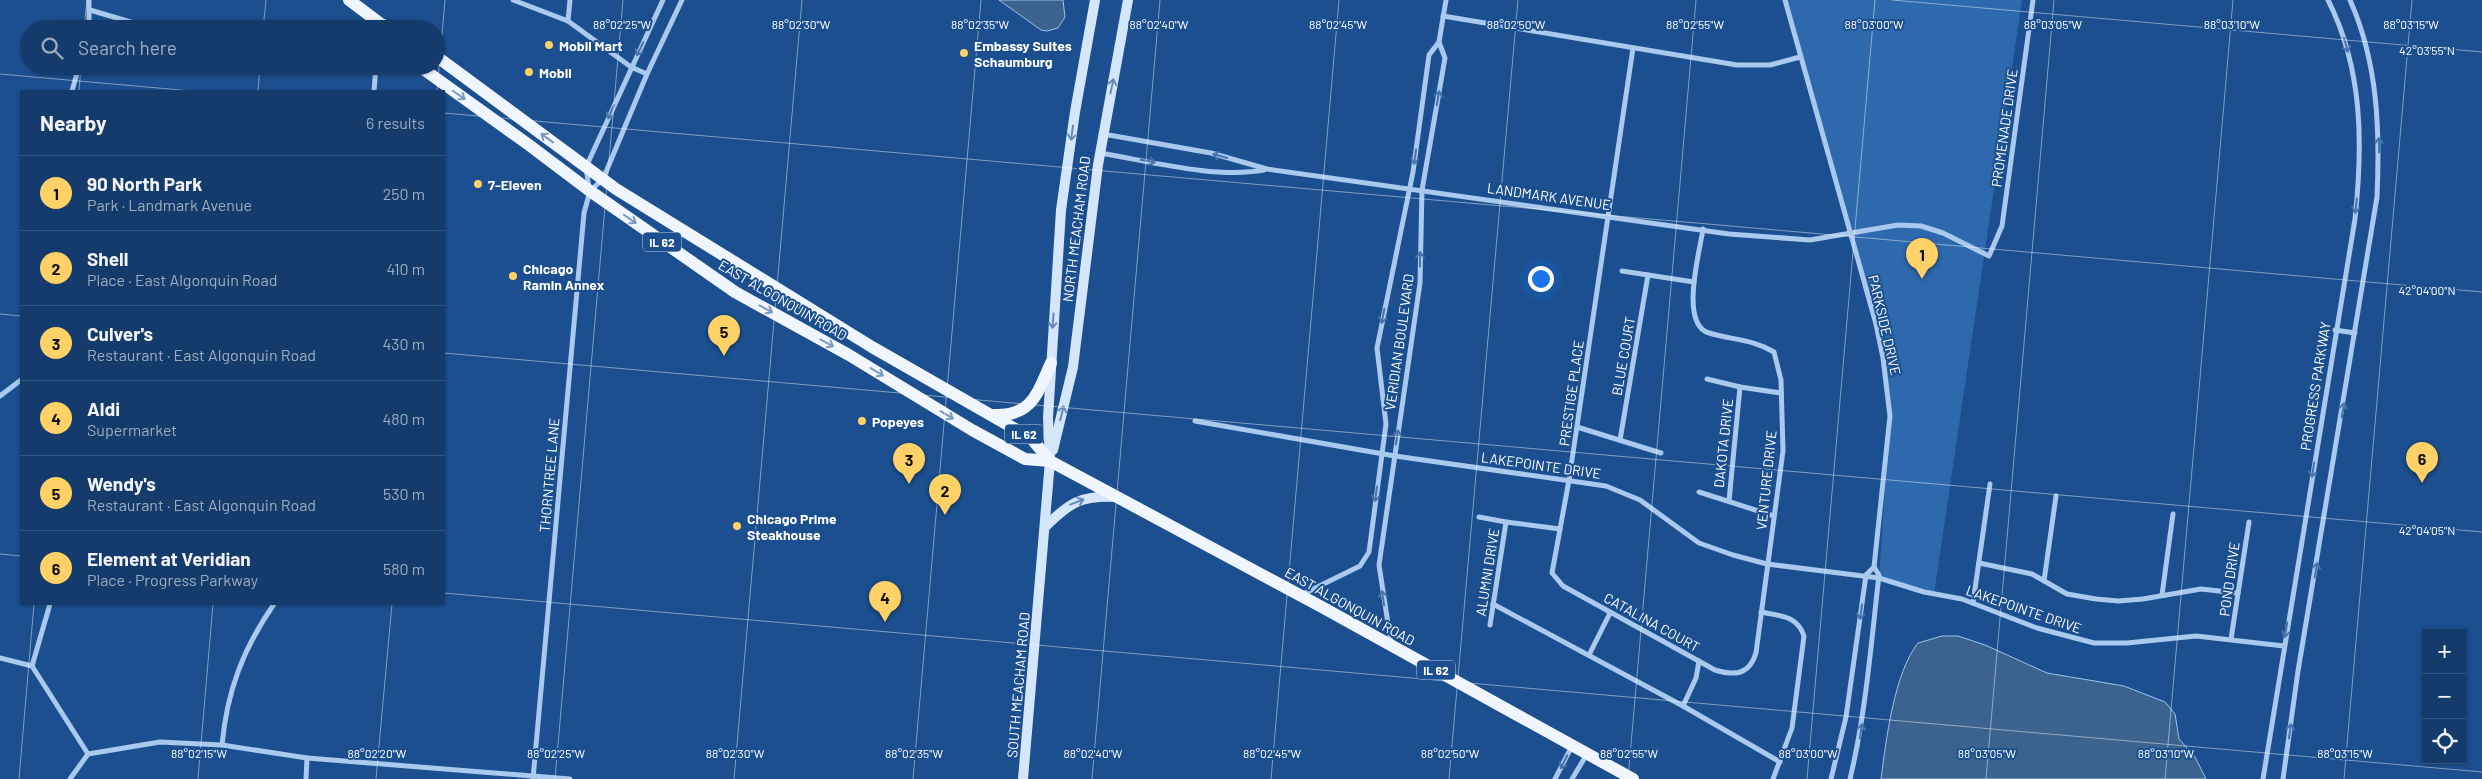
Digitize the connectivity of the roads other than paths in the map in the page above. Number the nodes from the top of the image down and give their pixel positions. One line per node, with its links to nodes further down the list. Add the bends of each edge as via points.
1 (89, 0): 14 (street)
2 (349, 0): 18 (main road)
3 (513, 0): 19 (street)
4 (570, 0): 19 (street)
5 (663, 0): 24 (street, one-way to 24)
6 (682, 0): 25 (street)
7 (1095, 0): 48 (main road, NORTH MEACHAM ROAD, one-way to 48, via 1061,210)
8 (1128, 0): 31 (main road, NORTH MEACHAM ROAD, one-way to 8)
9 (1446, 0): 15 (street, VERIDIAN BOULEVARD)
10 (1785, 0): 22 (street, PARKSIDE DRIVE)
11 (2033, 0): 42 (street, PROMENADE DRIVE, via 2002,226)
12 (2328, 0): 46 (street, PROGRESS PARKWAY, one-way to 46, via 2339,22 2353,70 2359,109 2360,166 2355,219)
13 (2350, 0): 47 (street, one-way to 13, via 2377,198 2380,145 2368,51)
14 (90, 10): 16 (street); 17 (street)
15 (1443, 16): 20 (street, VERIDIAN BOULEVARD); 21 (street)
16 (89, 20)
17 (124, 20)
18 (375, 20)
19 (568, 21): 24 (street)
20 (1438, 42): 36 (street, VERIDIAN BOULEVARD, one-way to 36, via 1429,55); 37 (street, VERIDIAN BOULEVARD, one-way to 20, via 1445,58)
21 (1633, 48): 22 (street, via 1737,64 1770,65); 39 (street, PRESTIGE PLACE)
22 (1800, 57): 41 (street, PARKSIDE DRIVE)
23 (445, 63): 33 (main road, EAST ALGONQUIN ROAD / IL 62, one-way to 23)
24 (631, 67): 25 (street); 33 (street, one-way to 33)
25 (647, 74): 35 (street)
26 (76, 75): 29 (street)
27 (375, 75): 30 (street)
28 (432, 75): 38 (main road, EAST ALGONQUIN ROAD / IL 62, one-way to 38)
29 (72, 90)
30 (374, 90)
31 (1103, 134): 32 (main road, NORTH MEACHAM ROAD); 34 (street, LANDMARK AVENUE, one-way to 31, via 1211,153)
32 (1100, 153): 34 (street, one-way to 34, via 1210,171 1247,173); 61 (main road, NORTH MEACHAM ROAD, one-way to 32, via 1073,367)
33 (586, 167): 35 (main road, EAST ALGONQUIN ROAD / IL 62); 38 (street)
34 (1267, 170): 36 (street, LANDMARK AVENUE)
35 (603, 179): 38 (street); 54 (main road, EAST ALGONQUIN ROAD / IL 62, via 822,316)
36 (1408, 189): 37 (street, LANDMARK AVENUE); 59 (street, VERIDIAN BOULEVARD, one-way to 59, via 1377,348 1386,424)
37 (1422, 190): 39 (street, LANDMARK AVENUE); 60 (street, VERIDIAN BOULEVARD, one-way to 37, via 1420,284)
38 (590, 191): 61 (main road, EAST ALGONQUIN ROAD / IL 62, one-way to 61, via 735,292 1024,459); 108 (street, THORNTREE LANE, via 584,213)
39 (1607, 215): 40 (street, LANDMARK AVENUE); 56 (street, PRESTIGE PLACE)
40 (1704, 229): 41 (street, LANDMARK AVENUE, via 1810,240); 45 (street, VENTURE DRIVE)
41 (1852, 233): 42 (street, LANDMARK AVENUE, via 1898,225 1921,226); 77 (street, PARKSIDE DRIVE, via 1884,358 1890,416)
42 (1989, 256)
43 (1622, 271): 44 (street)
44 (1648, 275): 45 (street); 57 (street, BLUE COURT)
45 (1694, 282): 52 (street, VENTURE DRIVE, via 1692,299 1696,321 1706,333 1760,343 1774,352)
46 (2335, 330): 47 (street); 95 (street, PROGRESS PARKWAY, one-way to 95)
47 (2355, 333): 120 (street, one-way to 47)
48 (1050, 363): 54 (main road, via 1030,405 1015,414); 61 (main road, NORTH MEACHAM ROAD)
49 (1708, 379): 51 (street, DAKOTA DRIVE)
50 (20, 381): 53 (street)
51 (1740, 387): 52 (street, DAKOTA DRIVE); 67 (street, DAKOTA DRIVE)
52 (1782, 393): 69 (street, VENTURE DRIVE, via 1783,451)
53 (0, 396)
54 (991, 415): 61 (main road, EAST ALGONQUIN ROAD / IL 62, via 1032,438)
55 (1195, 421): 59 (street, LAKEPOINTE DRIVE)
56 (1578, 427): 57 (street); 62 (street, PRESTIGE PLACE)
57 (1620, 440): 58 (street)
58 (1661, 453)
59 (1382, 454): 60 (street, LAKEPOINTE DRIVE); 84 (street, VERIDIAN BOULEVARD, one-way to 84, via 1369,552 1360,566)
60 (1394, 456): 62 (street, LAKEPOINTE DRIVE); 94 (street, VERIDIAN BOULEVARD, one-way to 60, via 1379,565)
61 (1050, 461): 66 (main road, EAST ALGONQUIN ROAD / IL 62); 73 (main road, NORTH MEACHAM ROAD)
62 (1570, 480): 74 (street, PRESTIGE PLACE); 76 (street, LAKEPOINTE DRIVE, via 1606,486 1640,500 1699,543)
63 (1990, 484): 75 (street)
64 (1699, 492): 67 (street, DAKOTA DRIVE)
65 (2056, 496): 81 (street)
66 (1118, 497): 73 (main road, one-way to 66, via 1074,502 1100,496); 84 (main road, EAST ALGONQUIN ROAD / IL 62)
67 (1729, 501): 69 (street, DAKOTA DRIVE)
68 (2172, 514): 85 (street)
69 (1774, 516): 76 (street, VENTURE DRIVE)
70 (1479, 517): 71 (street, ALUMNI DRIVE)
71 (1506, 522): 74 (street, ALUMNI DRIVE); 87 (street, ALUMNI DRIVE)
72 (2249, 522): 82 (street, POND DRIVE)
73 (1045, 527): 83 (main road, NORTH MEACHAM ROAD)
74 (1560, 529): 78 (street, PRESTIGE PLACE)
75 (1979, 563): 81 (street, via 2032,574); 86 (street)
76 (1767, 564): 79 (street, LAKEPOINTE DRIVE); 91 (street, VENTURE DRIVE)
77 (1874, 567): 79 (street); 80 (street)
78 (1552, 572): 90 (street, CATALINA COURT, via 1562,586)
79 (1866, 577): 80 (street, LAKEPOINTE DRIVE); 117 (street, one-way to 117, via 1846,717)
80 (1879, 578): 86 (street, LAKEPOINTE DRIVE); 118 (street, one-way to 80, via 1862,724)
81 (2044, 581): 85 (street, via 2068,594 2096,599 2118,601)
82 (2238, 593): 85 (street, via 2201,589); 93 (street, POND DRIVE)
83 (1039, 594): 112 (main road, SOUTH MEACHAM ROAD)
84 (1300, 595): 94 (main road, EAST ALGONQUIN ROAD / IL 62)
85 (2162, 595)
86 (1973, 603): 93 (street, LAKEPOINTE DRIVE, via 2037,628 2094,643 2196,636)
87 (1493, 604): 92 (street, ALUMNI DRIVE); 96 (street)
88 (50, 605): 99 (street)
89 (273, 605): 102 (street, via 258,627 234,680 225,714)
90 (1610, 612): 96 (street); 98 (street, CATALINA COURT)
91 (1761, 612): 100 (street, VENTURE DRIVE, via 1756,653 1753,664); 107 (street, via 1791,618 1800,625 1804,636 1792,728)
92 (1490, 625)
93 (2231, 639): 95 (street, LAKEPOINTE DRIVE)
94 (1391, 646): 103 (main road, EAST ALGONQUIN ROAD / IL 62)
95 (2284, 646): 119 (street, PROGRESS PARKWAY)
96 (1589, 655): 101 (street)
97 (0, 658): 99 (street)
98 (1699, 661): 100 (street, CATALINA COURT, via 1726,673 1739,673); 101 (street, via 1696,678)
99 (32, 666): 104 (street)
100 (1748, 668)
101 (1683, 706): 107 (street)
102 (222, 745): 104 (street, via 160,742); 106 (street)
103 (1572, 745): 105 (main road, EAST ALGONQUIN ROAD / IL 62); 113 (street, one-way to 113)
104 (88, 754): 109 (street)
105 (1587, 754): 114 (street); 115 (main road, EAST ALGONQUIN ROAD / IL 62)
106 (307, 758): 108 (street); 110 (street)
107 (1780, 762): 116 (street)
108 (533, 777): 111 (street)
109 (70, 779)
110 (306, 779)
111 (570, 779)
112 (1023, 779)
113 (1555, 779)
114 (1572, 779)
115 (1633, 779)
116 (1773, 779)
117 (1832, 779)
118 (1850, 779)
119 (2263, 779)
120 (2283, 779)

